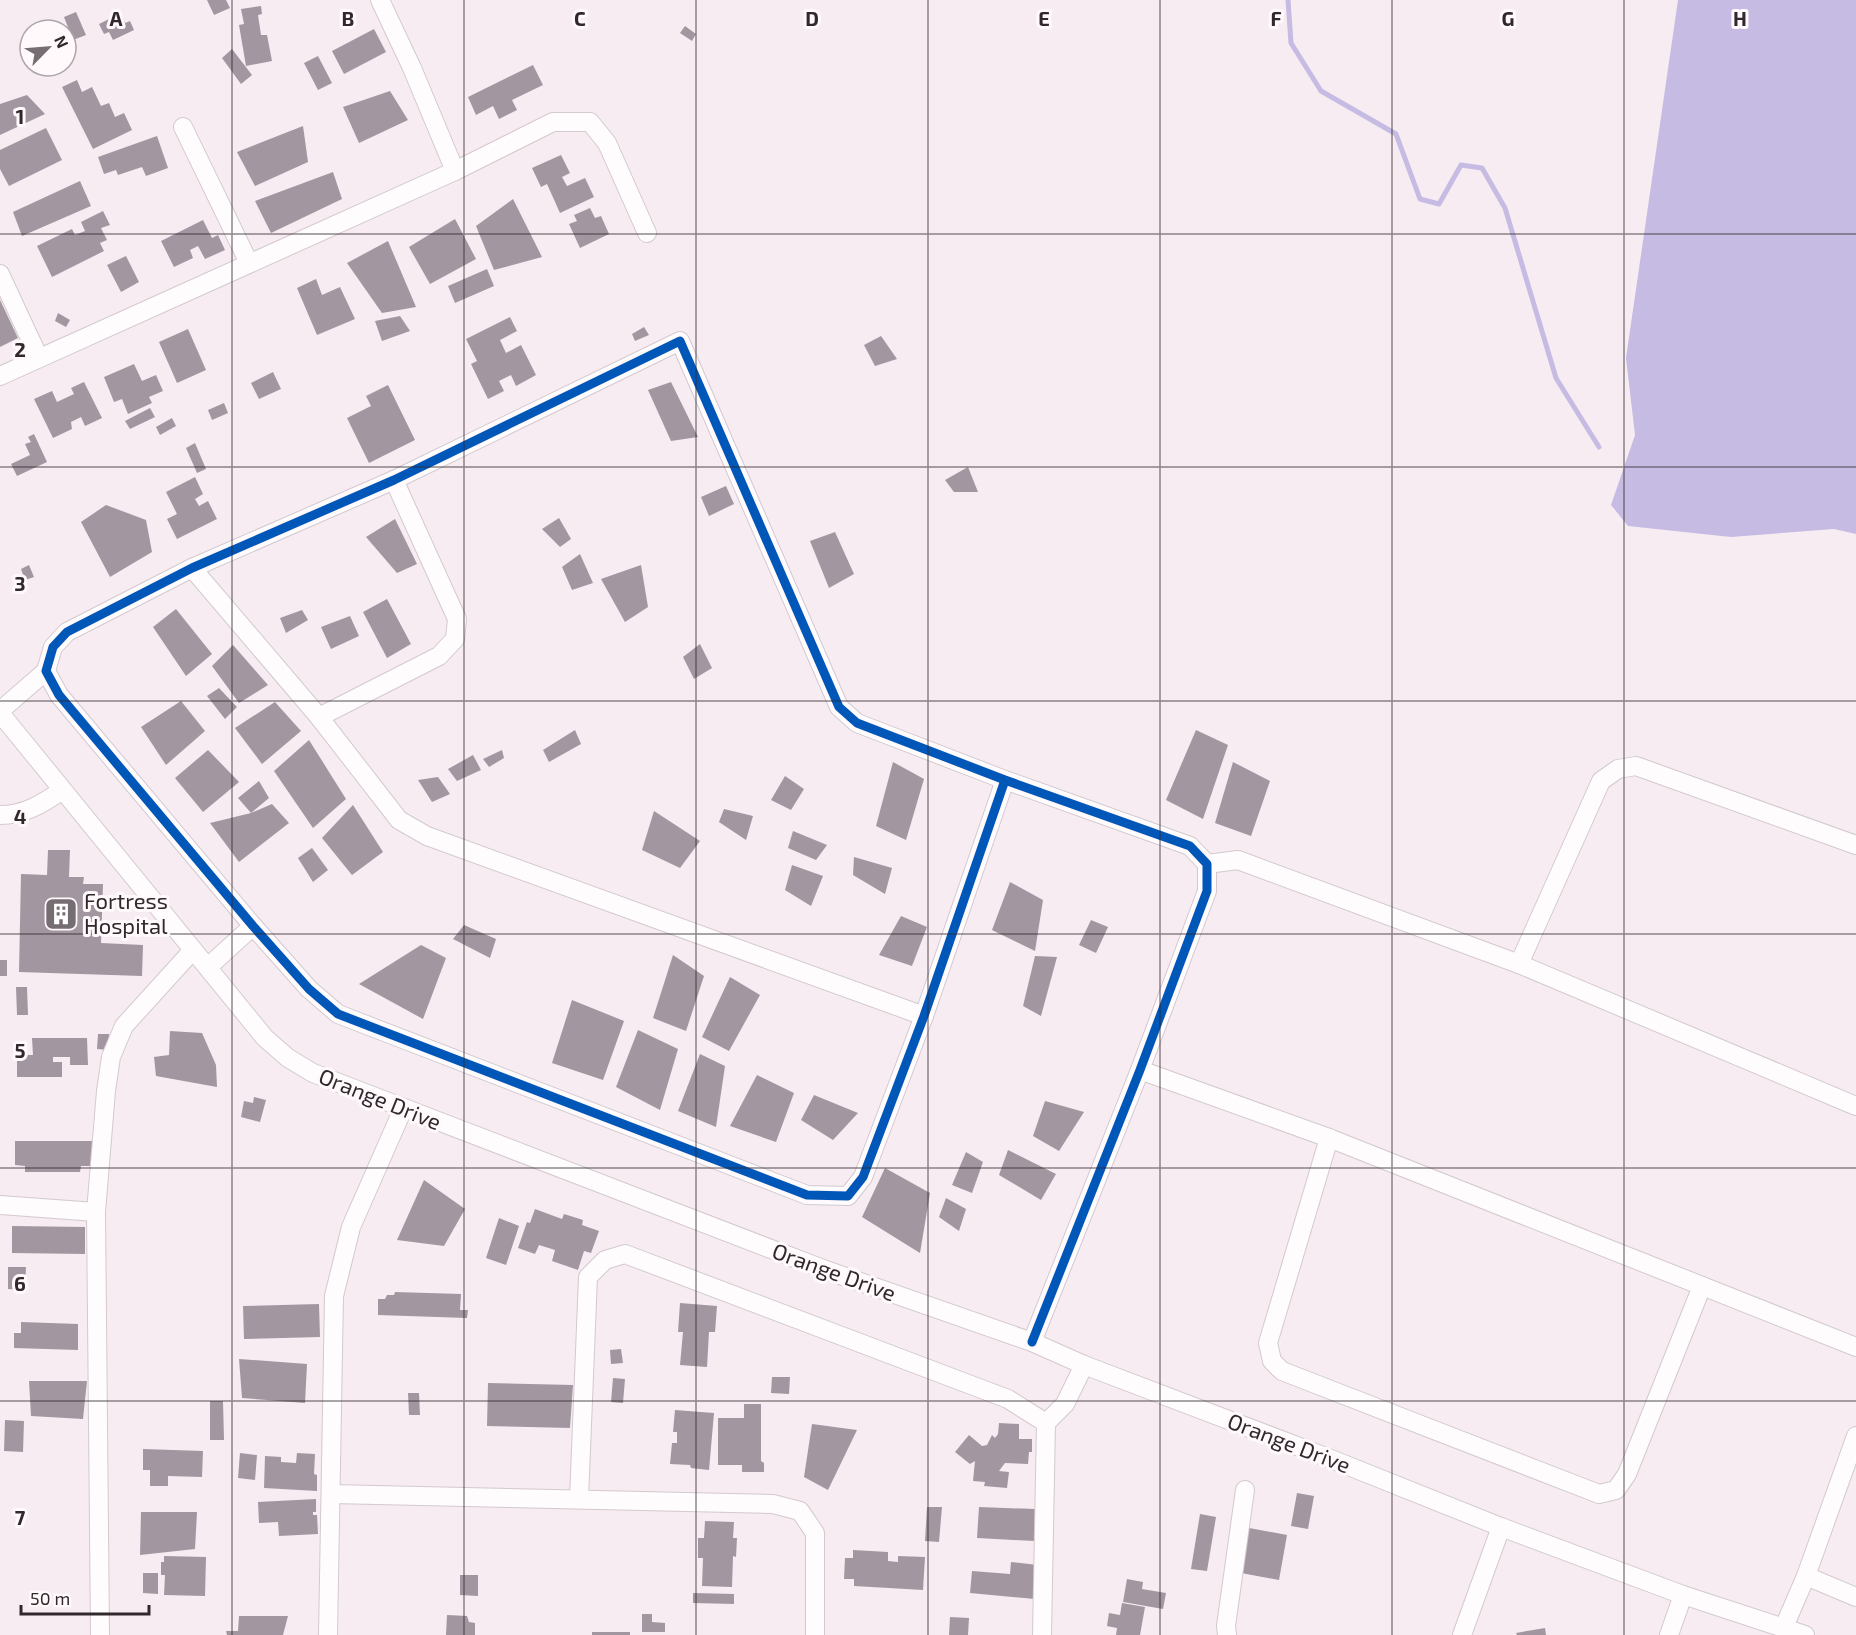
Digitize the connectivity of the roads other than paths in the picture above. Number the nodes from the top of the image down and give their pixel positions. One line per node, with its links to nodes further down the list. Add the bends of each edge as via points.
1 (380, 0): 3 (street)
2 (183, 127): 5 (street)
3 (455, 171): 4 (street, via 553,122 590,122 607,143); 5 (street)
4 (646, 233)
5 (249, 263): 7 (street)
6 (0, 274): 7 (street)
7 (39, 358): 8 (street)
8 (0, 376)
9 (394, 480): 10 (street); 13 (street, via 457,619 455,639 439,656); 14 (street, via 680,341 838,707 857,723)
10 (192, 568): 11 (street, via 67,632 53,647); 13 (street)
11 (46, 671): 12 (street); 19 (street, via 59,695)
12 (0, 712): 15 (street, Orange Drive)
13 (319, 717): 23 (street, via 399,820 427,836)
14 (1005, 780): 18 (street, via 1190,846); 23 (street)
15 (61, 790): 16 (street, via 39,807); 20 (street, Orange Drive)
16 (0, 815)
17 (1856, 845): 21 (street, via 1636,766 1618,769 1601,781)
18 (1207, 864): 21 (street, via 1238,860); 24 (street, via 1207,891)
19 (254, 926): 22 (street); 23 (street, via 309,989 339,1014 807,1195 848,1196 862,1178)
20 (193, 950): 22 (street, Orange Drive); 29 (street, via 124,1026 111,1057)
21 (1519, 964): 25 (street)
22 (207, 967): 26 (street, Orange Drive, via 265,1038 288,1058)
23 (924, 1016)
24 (1140, 1070): 27 (street); 31 (street)
25 (1856, 1106)
26 (404, 1108): 31 (street, Orange Drive, via 824,1269); 37 (street, via 351,1227 334,1296)
27 (1329, 1138): 30 (street); 30 (street, via 1268,1343 1272,1361 1282,1371 1599,1494 1616,1490 1627,1474)
28 (0, 1205): 29 (street)
29 (96, 1212): 44 (street)
30 (1702, 1286): 32 (street)
31 (1032, 1342): 33 (street, Orange Drive)
32 (1856, 1347)
33 (1084, 1365): 34 (street, via 1065,1404); 39 (street, Orange Drive)
34 (1046, 1423): 38 (street, via 1008,1399 625,1254 604,1260 588,1277); 47 (street)
35 (1856, 1436): 40 (street)
36 (1245, 1491): 48 (street)
37 (331, 1494): 38 (street); 45 (street)
38 (579, 1499): 46 (street, via 773,1504 800,1511 815,1533)
39 (1501, 1527): 41 (street, Orange Drive); 49 (street)
40 (1806, 1576): 42 (street); 43 (street)
41 (1683, 1595): 43 (street, Orange Drive); 50 (street)
42 (1856, 1597)
43 (1784, 1627): 51 (street, Orange Drive)
44 (100, 1635)
45 (328, 1635)
46 (815, 1635)
47 (1042, 1635)
48 (1227, 1635)
49 (1462, 1635)
50 (1669, 1635)
51 (1805, 1635)

